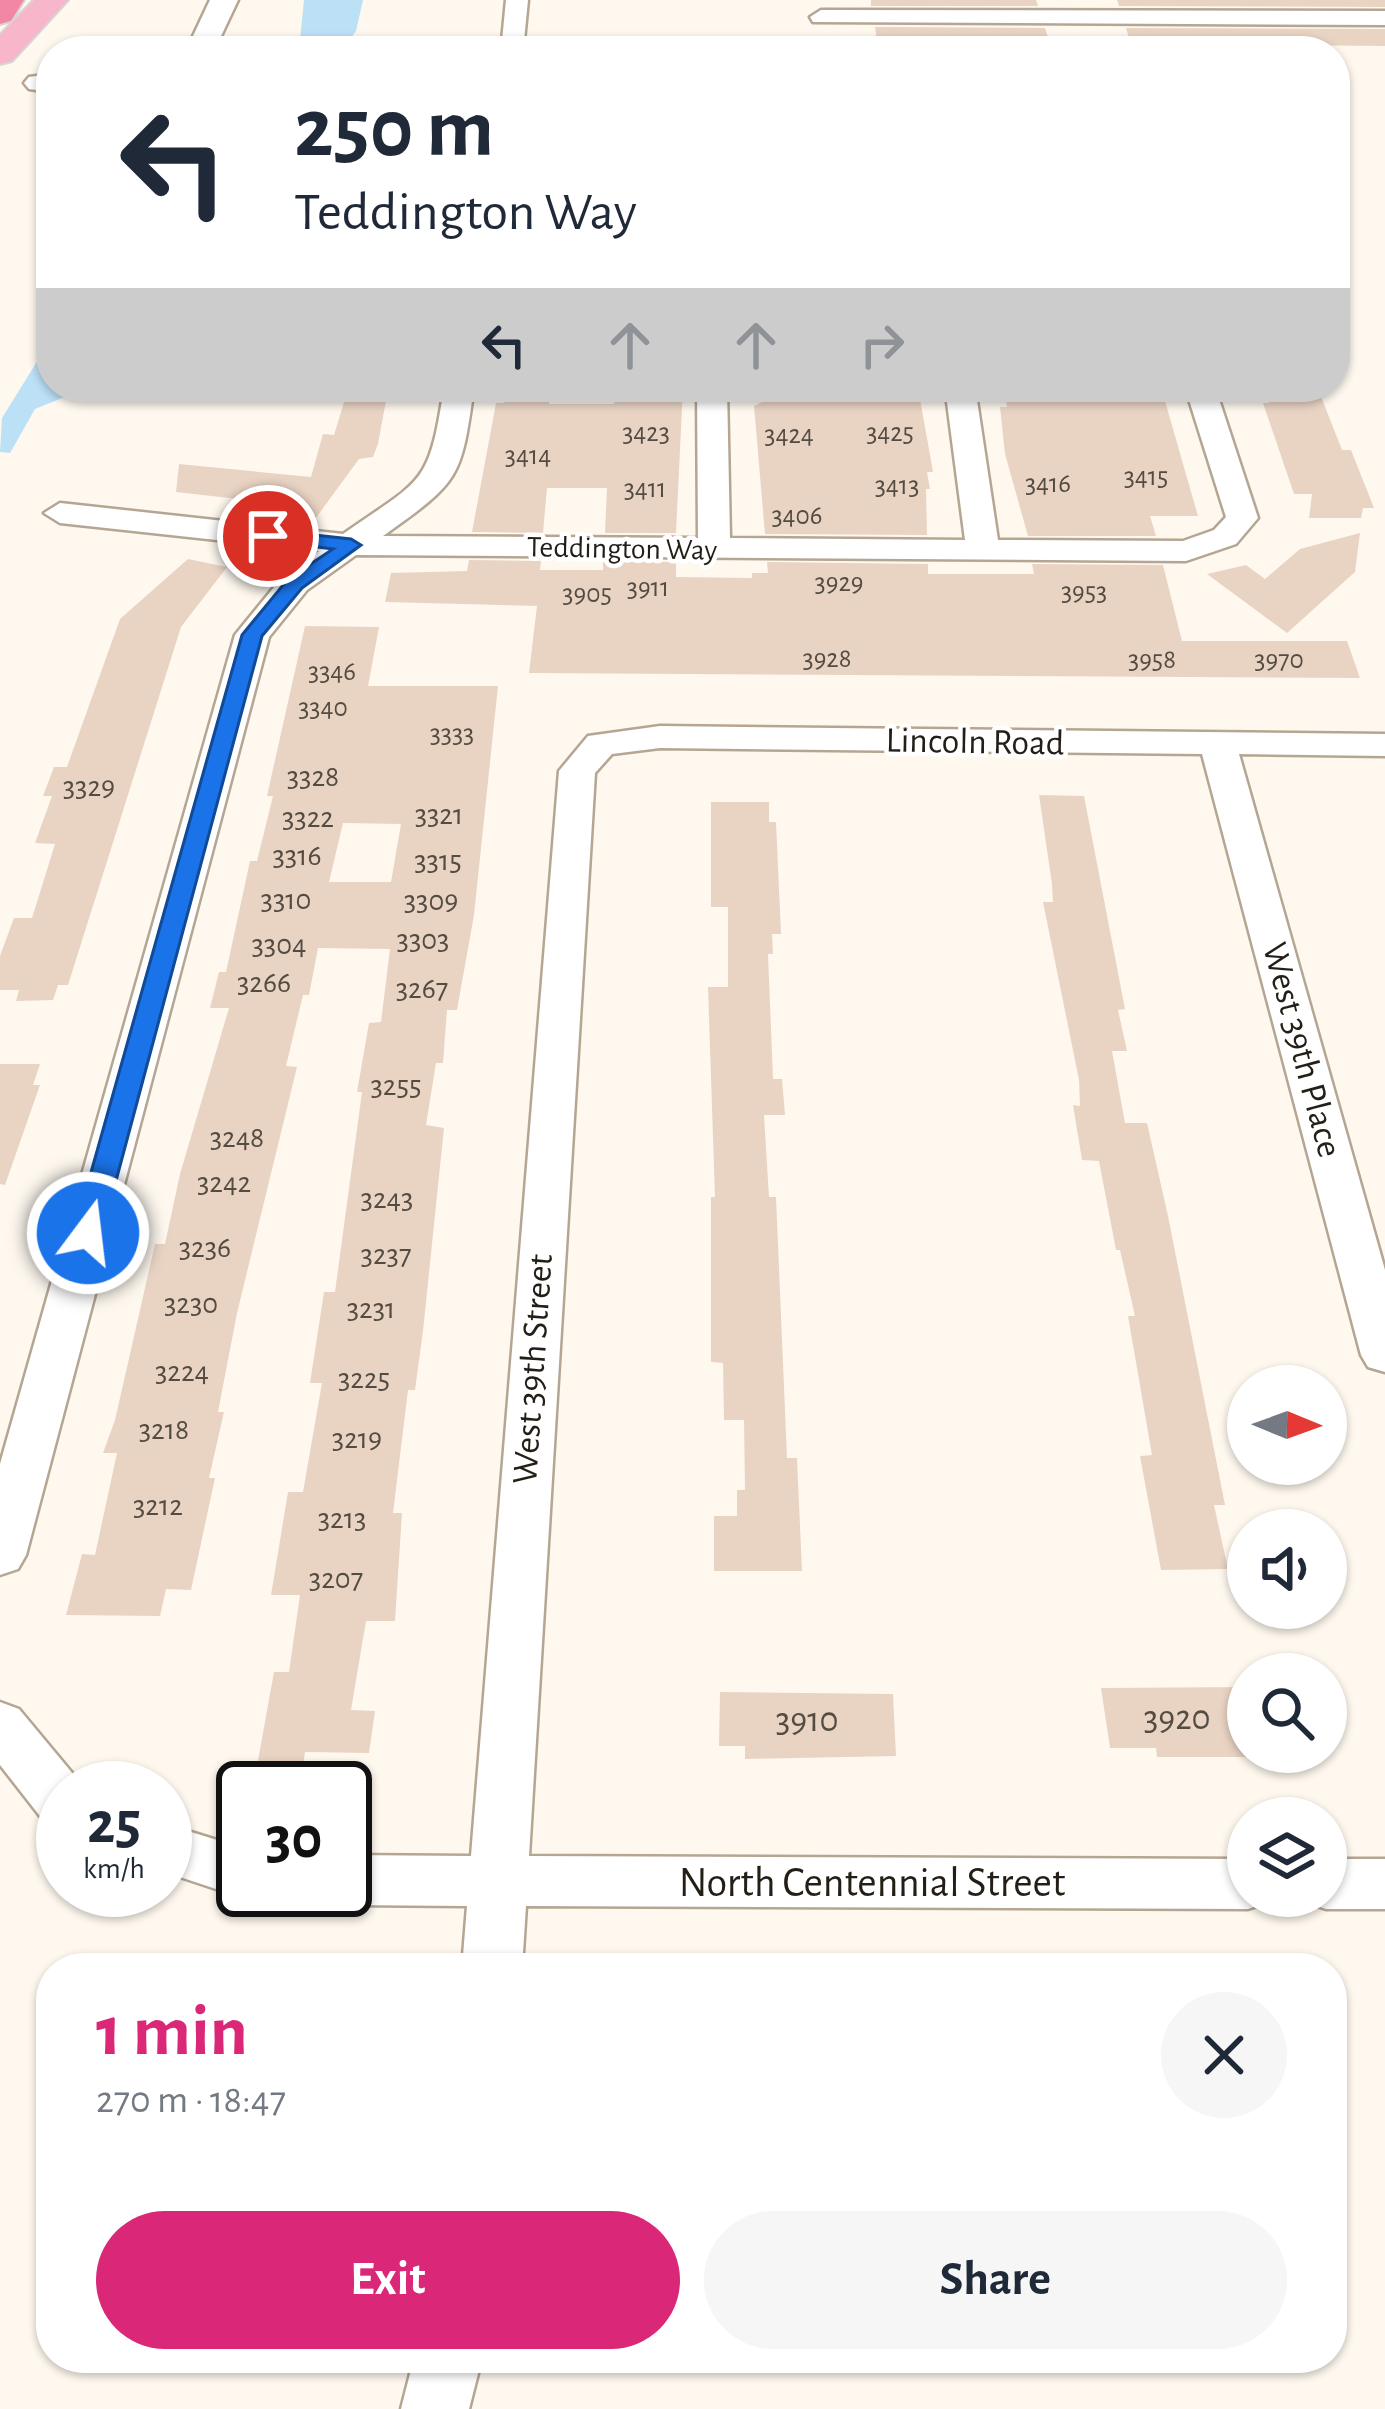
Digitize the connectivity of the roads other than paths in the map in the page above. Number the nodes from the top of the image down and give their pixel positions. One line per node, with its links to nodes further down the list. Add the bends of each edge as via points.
1 (8, 0): 5 (highway)
2 (52, 0): 10 (main road)
3 (224, 0): 8 (street)
4 (517, 0): 9 (street)
5 (0, 14)
6 (821, 16): 7 (street)
7 (1385, 18)
8 (207, 36)
9 (513, 36)
10 (19, 73)
11 (457, 402): 16 (street, via 449,457 430,488)
12 (712, 402): 17 (street)
13 (962, 402): 18 (street)
14 (1205, 402): 18 (street, Teddington Way, via 1242,518 1225,537 1186,550)
15 (60, 513): 16 (street, Teddington Way)
16 (351, 545): 17 (street, Teddington Way); 23 (street, via 295,584 252,635)
17 (713, 551): 18 (street, Teddington Way)
18 (983, 551)
19 (1218, 745): 20 (street, Lincoln Road); 21 (street, Lincoln Road, via 659,737 601,744); 22 (street, West 39th Place)
20 (1385, 745)
21 (577, 771): 27 (street, West 39th Street)
22 (1385, 1355)
23 (0, 1555)
24 (0, 1725): 25 (street)
25 (36, 1770)
26 (372, 1880): 27 (street, North Centennial Street)
27 (495, 1882): 28 (street, North Centennial Street); 31 (street, West 39th Street)
28 (1227, 1884)
29 (1347, 1884): 30 (street)
30 (1385, 1884)
31 (493, 1953)
32 (444, 2373): 33 (street)
33 (435, 2409)

